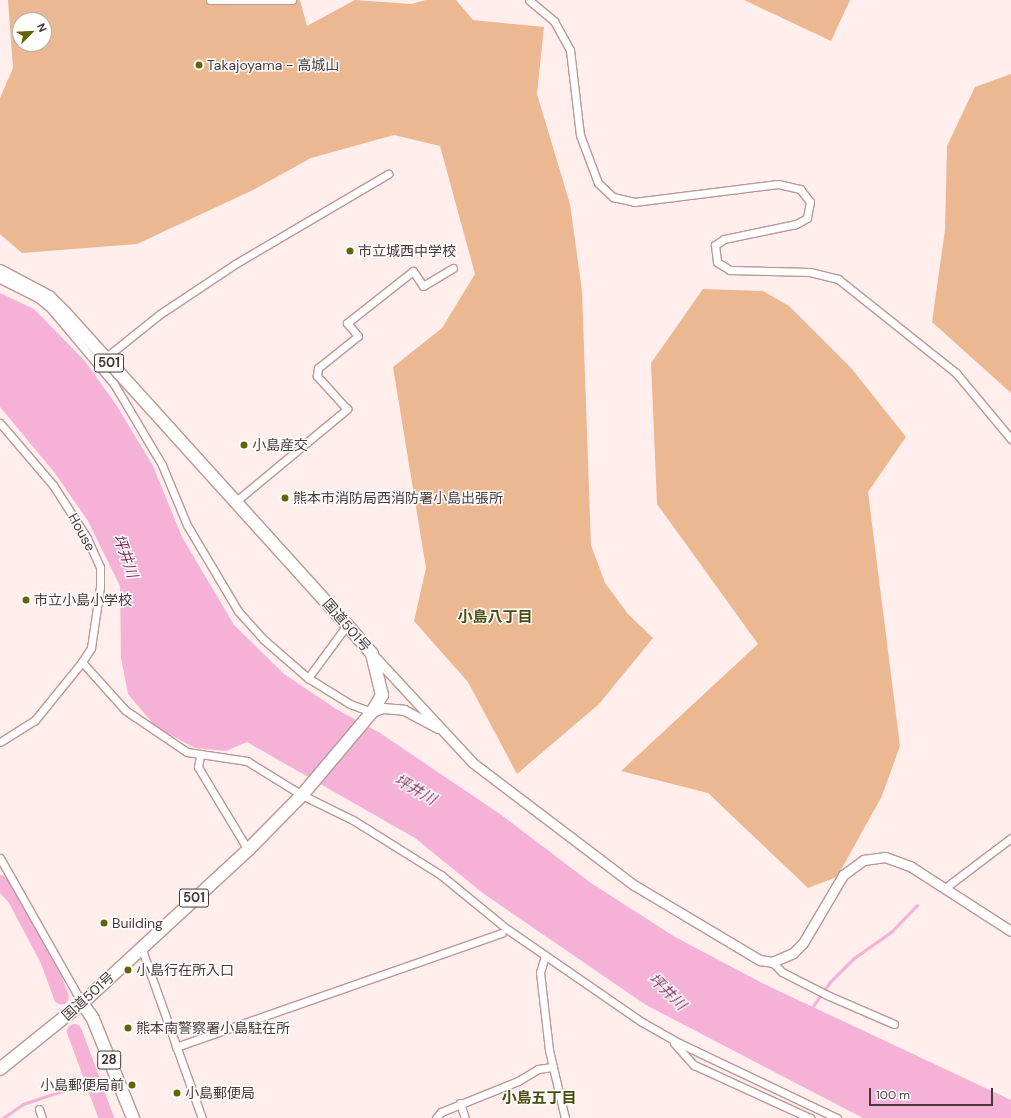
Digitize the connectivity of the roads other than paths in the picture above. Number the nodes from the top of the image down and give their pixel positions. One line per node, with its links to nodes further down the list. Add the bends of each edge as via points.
1 (210, 0): 2 (street)
2 (292, 0)
3 (529, 0): 10 (street, via 554,21 570,50 580,135 598,183 614,197 634,202 778,184 800,189 810,202 807,218 796,224 724,238 715,245 717,262 730,270 810,272 838,279 956,373)
4 (388, 174): 8 (street, via 235,264 160,314)
5 (453, 268): 11 (street, via 423,286 413,271 347,323 358,336 318,368 317,376 348,408)
6 (0, 271): 8 (main road, 国道501号 / 501, via 49,297)
7 (0, 279): 15 (street, via 38,298 51,309 104,371 162,465 187,525 222,588 263,639)
8 (105, 358): 11 (main road, 国道501号 / 501)
9 (0, 423): 14 (street, House, via 53,485 87,538 100,567 91,648)
10 (1011, 439)
11 (235, 502): 12 (main road, 国道501号 / 501)
12 (347, 625): 13 (main road, 国道501号 / 501); 15 (street)
13 (372, 654): 16 (main road, 国道501号 / 501, via 382,695); 17 (street)
14 (82, 662): 18 (street, House, via 35,720); 19 (street, via 126,710 187,752)
15 (308, 678): 16 (street)
16 (371, 714): 17 (street, via 383,708 404,710); 20 (main road, 国道501号 / 501)
17 (439, 729): 29 (street, via 473,763 634,885 727,942 760,960)
18 (0, 742)
19 (200, 756): 20 (street, via 239,758); 22 (street, via 198,767)
20 (304, 793): 22 (main road, 国道501号 / 501); 28 (street, via 435,871)
21 (1011, 838): 24 (street)
22 (248, 850): 27 (main road, 国道501号 / 501)
23 (0, 858): 30 (street)
24 (945, 888): 25 (street); 29 (street, via 910,866 885,857 864,860 843,875 803,943 782,960)
25 (1011, 931)
26 (502, 933): 33 (street)
27 (141, 947): 30 (main road, 国道501号 / 501); 33 (street)
28 (545, 956): 32 (street); 34 (street, via 540,972)
29 (772, 962): 31 (street, via 782,972 827,995)
30 (82, 1003): 35 (main road, 国道501号 / 501); 39 (main road, 28, via 93,1019)
31 (894, 1024)
32 (670, 1038): 44 (street, via 694,1065); 45 (street)
33 (176, 1046): 40 (street)
34 (552, 1067): 36 (street, via 538,1069 518,1081); 43 (street)
35 (0, 1069)
36 (460, 1103): 41 (street); 42 (street)
37 (39, 1109): 38 (street)
38 (42, 1118)
39 (133, 1118)
40 (202, 1118)
41 (436, 1118)
42 (465, 1118)
43 (565, 1118)
44 (810, 1118)
45 (837, 1118)

